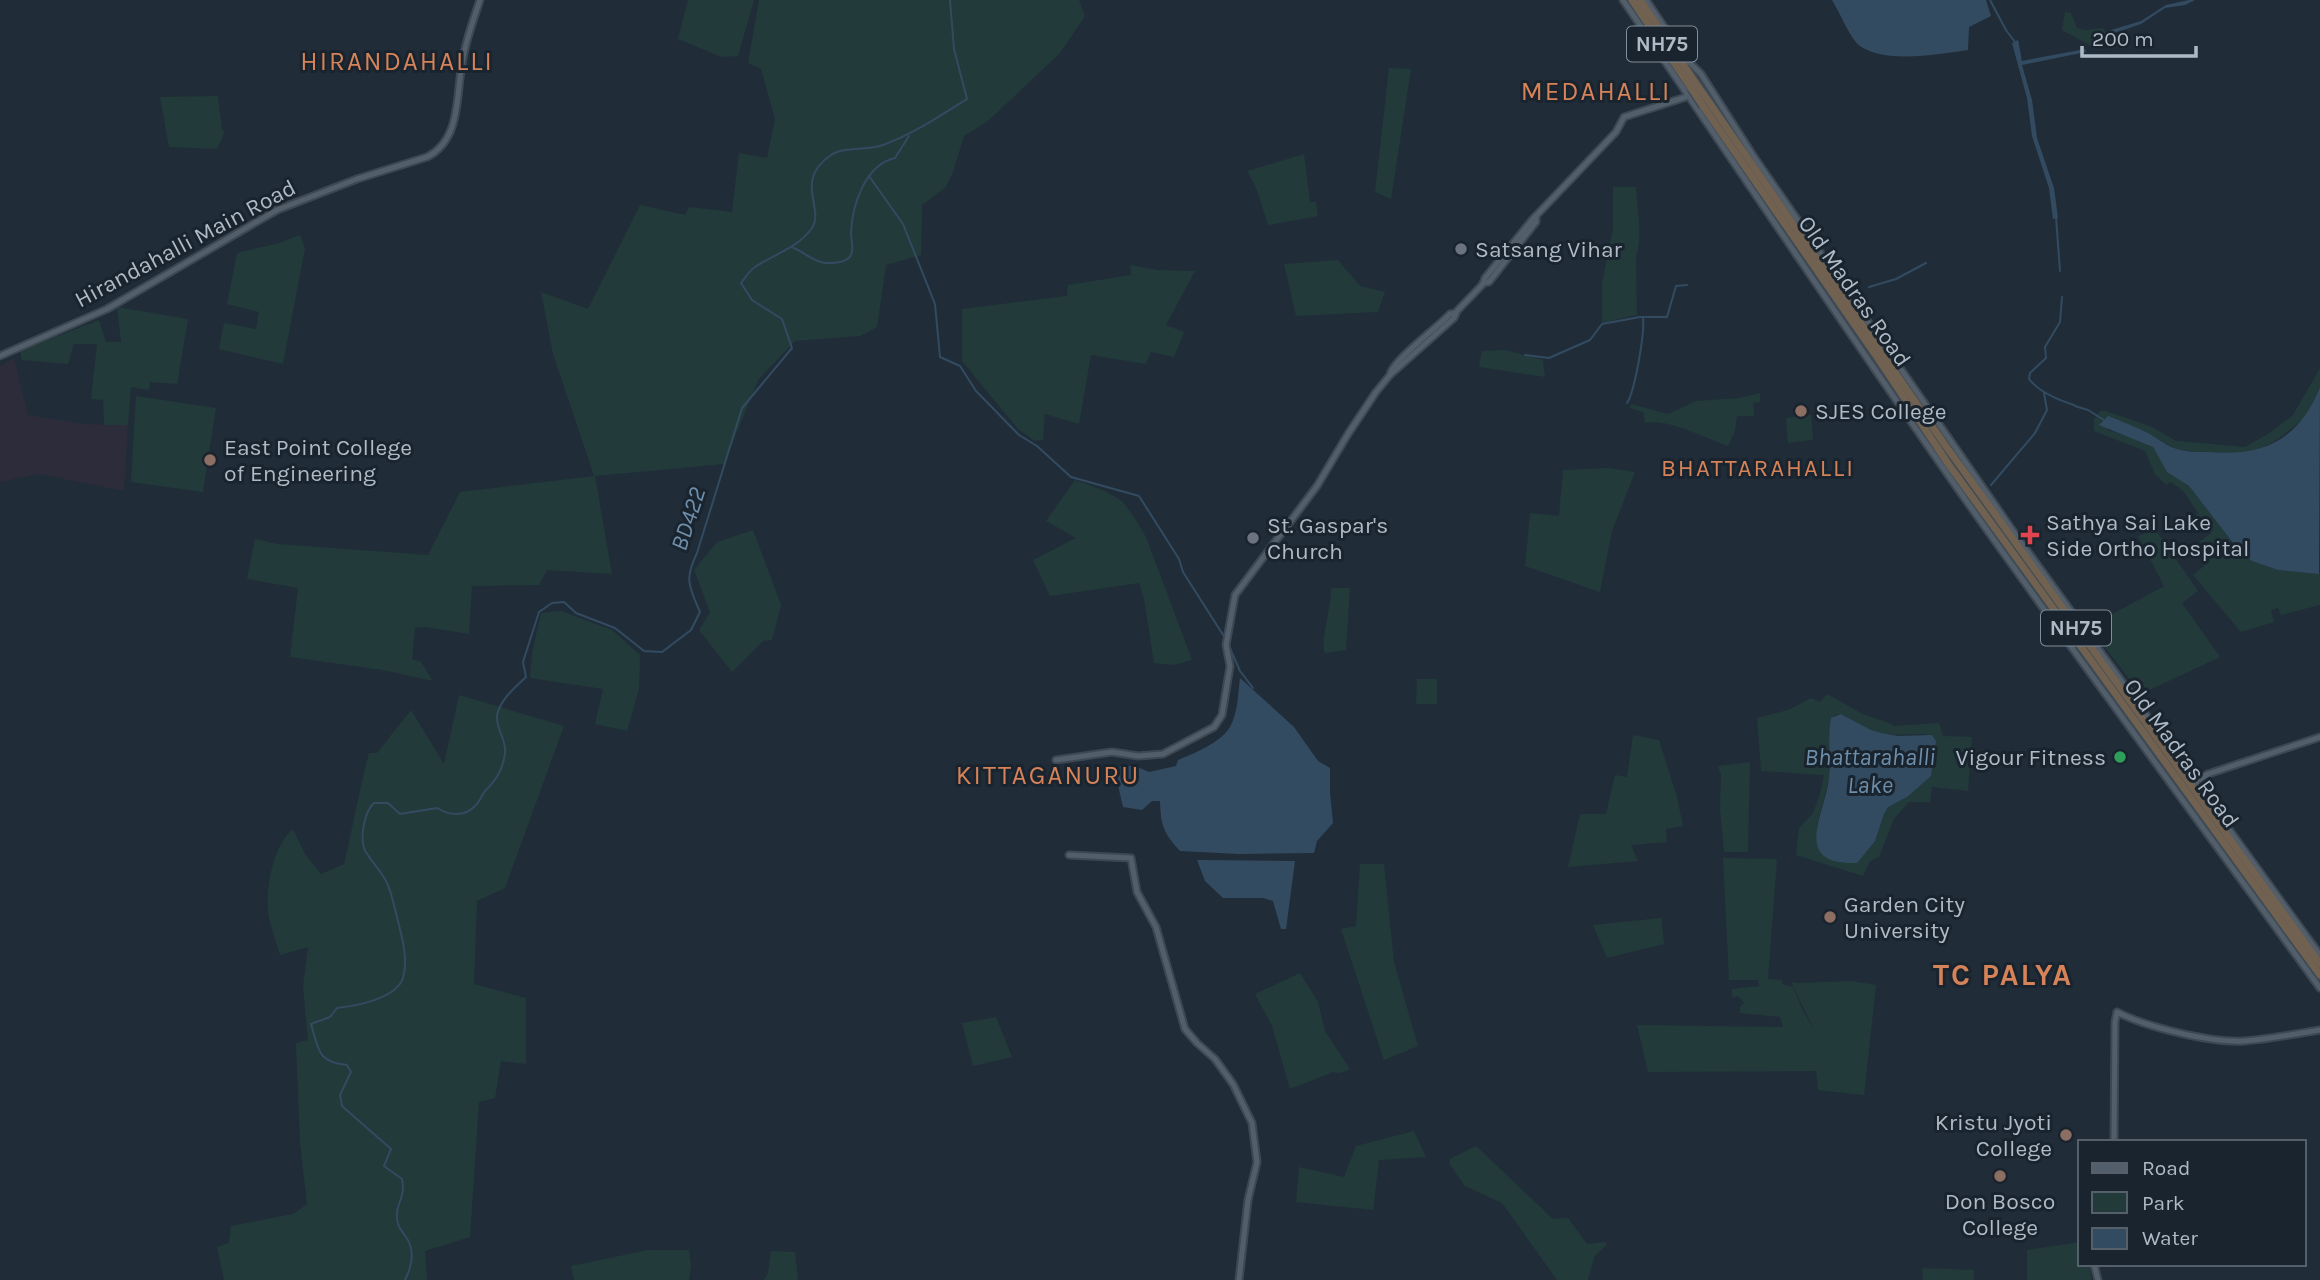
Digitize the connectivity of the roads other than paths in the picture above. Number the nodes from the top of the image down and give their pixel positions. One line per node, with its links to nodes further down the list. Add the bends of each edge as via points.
1 (480, 0): 11 (main road, Hirandahalli Main Road, via 462,64 450,135 439,152 277,210 107,309)
2 (1623, 0): 8 (main road)
3 (1632, 0): 10 (highway, Old Madras Road / NH75, bridge)
4 (1640, 0): 10 (highway, Old Madras Road / NH75, bridge)
5 (1646, 0): 6 (main road)
6 (1707, 85): 7 (main road); 8 (main road)
7 (1713, 95): 9 (main road); 12 (main road)
8 (1689, 96): 9 (main road); 14 (main road, via 1624,117 1616,132 1536,216 1489,282 1390,375 1317,486 1235,595 1226,645 1230,666 1222,715 1214,727 1163,754 1112,752)
9 (1696, 106): 20 (main road, via 1971,507)
10 (1834, 290): 12 (highway, Old Madras Road / NH75); 15 (highway, Old Madras Road / NH75, via 1949,465)
11 (0, 356)
12 (1978, 486): 15 (highway, Old Madras Road / NH75)
13 (2320, 737): 15 (main road, via 2208,774)
14 (1056, 760)
15 (2190, 786): 17 (main road); 18 (highway, Old Madras Road / NH75); 19 (highway, Old Madras Road / NH75)
16 (1069, 855): 23 (main road, via 1131,858 1137,892 1156,926 1185,1029 1233,1084 1251,1123 1257,1162)
17 (2320, 955)
18 (2320, 964)
19 (2320, 975)
20 (2320, 988)
21 (2320, 1030): 22 (main road, via 2222,1040 2117,1012)
22 (2114, 1140)
23 (1239, 1280)

